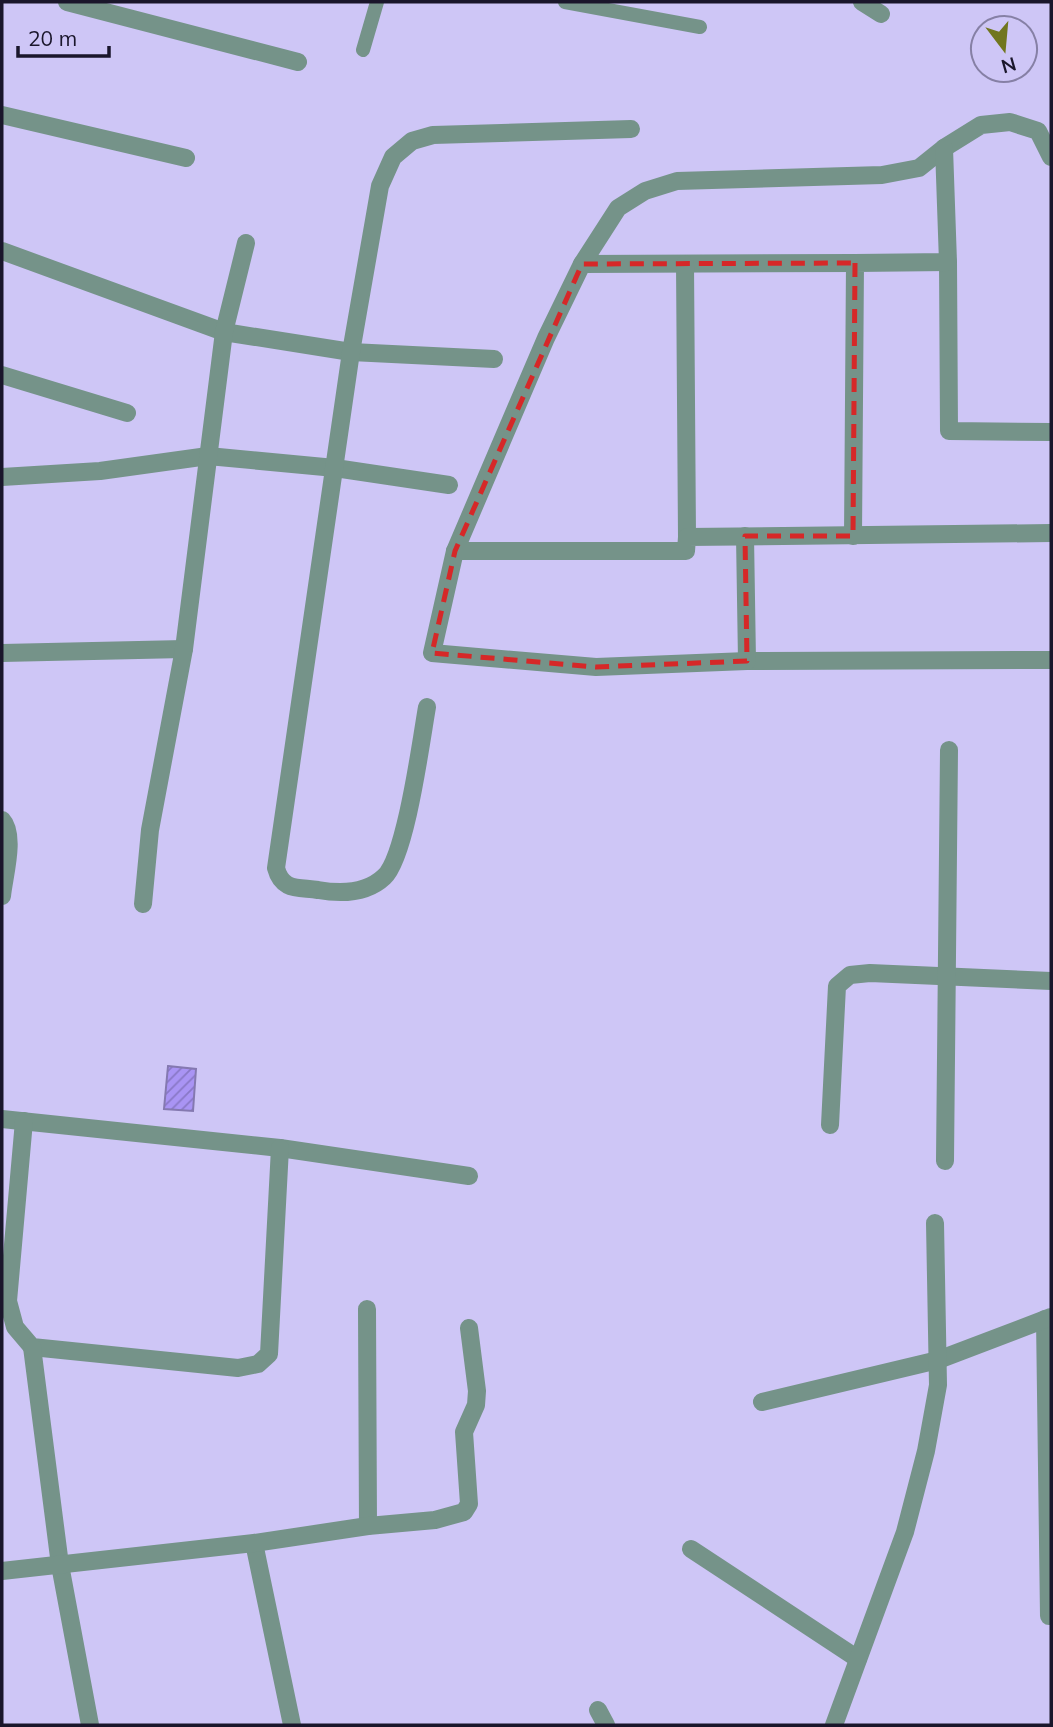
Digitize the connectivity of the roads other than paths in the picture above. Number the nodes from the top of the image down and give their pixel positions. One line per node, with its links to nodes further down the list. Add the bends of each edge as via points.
1 (67, 2): 8 (street)
2 (377, 2): 7 (lane)
3 (565, 2): 6 (lane)
4 (862, 2): 5 (street)
5 (881, 15)
6 (701, 27)
7 (363, 50)
8 (298, 62)
9 (2, 115): 13 (street)
10 (631, 129): 21 (street, via 433,135 412,141 393,157 380,186)
11 (944, 148): 12 (street, via 981,125 1010,122 1038,131); 16 (street); 18 (street, via 919,168 882,175 677,181 645,191 618,208)
12 (1051, 157)
13 (186, 158)
14 (246, 243): 20 (street)
15 (2, 251): 20 (street)
16 (948, 262): 17 (street); 25 (street, via 949,431)
17 (855, 263): 19 (street); 32 (street)
18 (582, 264): 19 (street); 34 (street)
19 (685, 264): 33 (street)
20 (224, 332): 21 (street); 26 (street)
21 (351, 352): 22 (street); 27 (street)
22 (494, 359)
23 (2, 375): 24 (street)
24 (127, 414)
25 (1051, 432)
26 (208, 456): 27 (street); 28 (street, via 100,471); 35 (street)
27 (335, 468): 29 (street); 39 (street, via 276,868 279,880 288,886 341,894 365,889 385,877 397,856)
28 (2, 477)
29 (449, 485)
30 (1051, 533): 32 (street)
31 (745, 536): 32 (street); 33 (street); 38 (street)
32 (853, 536)
33 (687, 537): 34 (street, via 686,551)
34 (455, 551): 38 (street, via 432,653 596,667)
35 (184, 649): 36 (street); 43 (street, via 150,830)
36 (2, 653)
37 (1051, 660): 38 (street)
38 (747, 661)
39 (427, 707)
40 (949, 750): 44 (street)
41 (2, 820): 42 (street, via 9,838)
42 (2, 895)
43 (143, 904)
44 (948, 978): 45 (street); 48 (street, via 870,973 850,975 837,986); 50 (street)
45 (1051, 981)
46 (2, 1119): 47 (street)
47 (24, 1121): 49 (street); 56 (street, via 8,1301 15,1327)
48 (830, 1125)
49 (280, 1148): 51 (street); 56 (street, via 269,1354 258,1364 238,1368)
50 (945, 1161)
51 (469, 1176)
52 (935, 1223): 57 (street)
53 (367, 1309): 59 (street)
54 (1048, 1318): 57 (street); 64 (street)
55 (470, 1328): 59 (street, via 477,1391 464,1432 469,1504 452,1517)
56 (32, 1347): 62 (street)
57 (938, 1360): 58 (street); 65 (street, via 926,1451 905,1532)
58 (762, 1402)
59 (368, 1526): 60 (street)
60 (254, 1543): 62 (street); 67 (street)
61 (691, 1549): 65 (street)
62 (60, 1564): 63 (street); 66 (street)
63 (2, 1571)
64 (1049, 1616)
65 (858, 1659): 68 (street)
66 (90, 1725)
67 (292, 1725)
68 (834, 1725)

